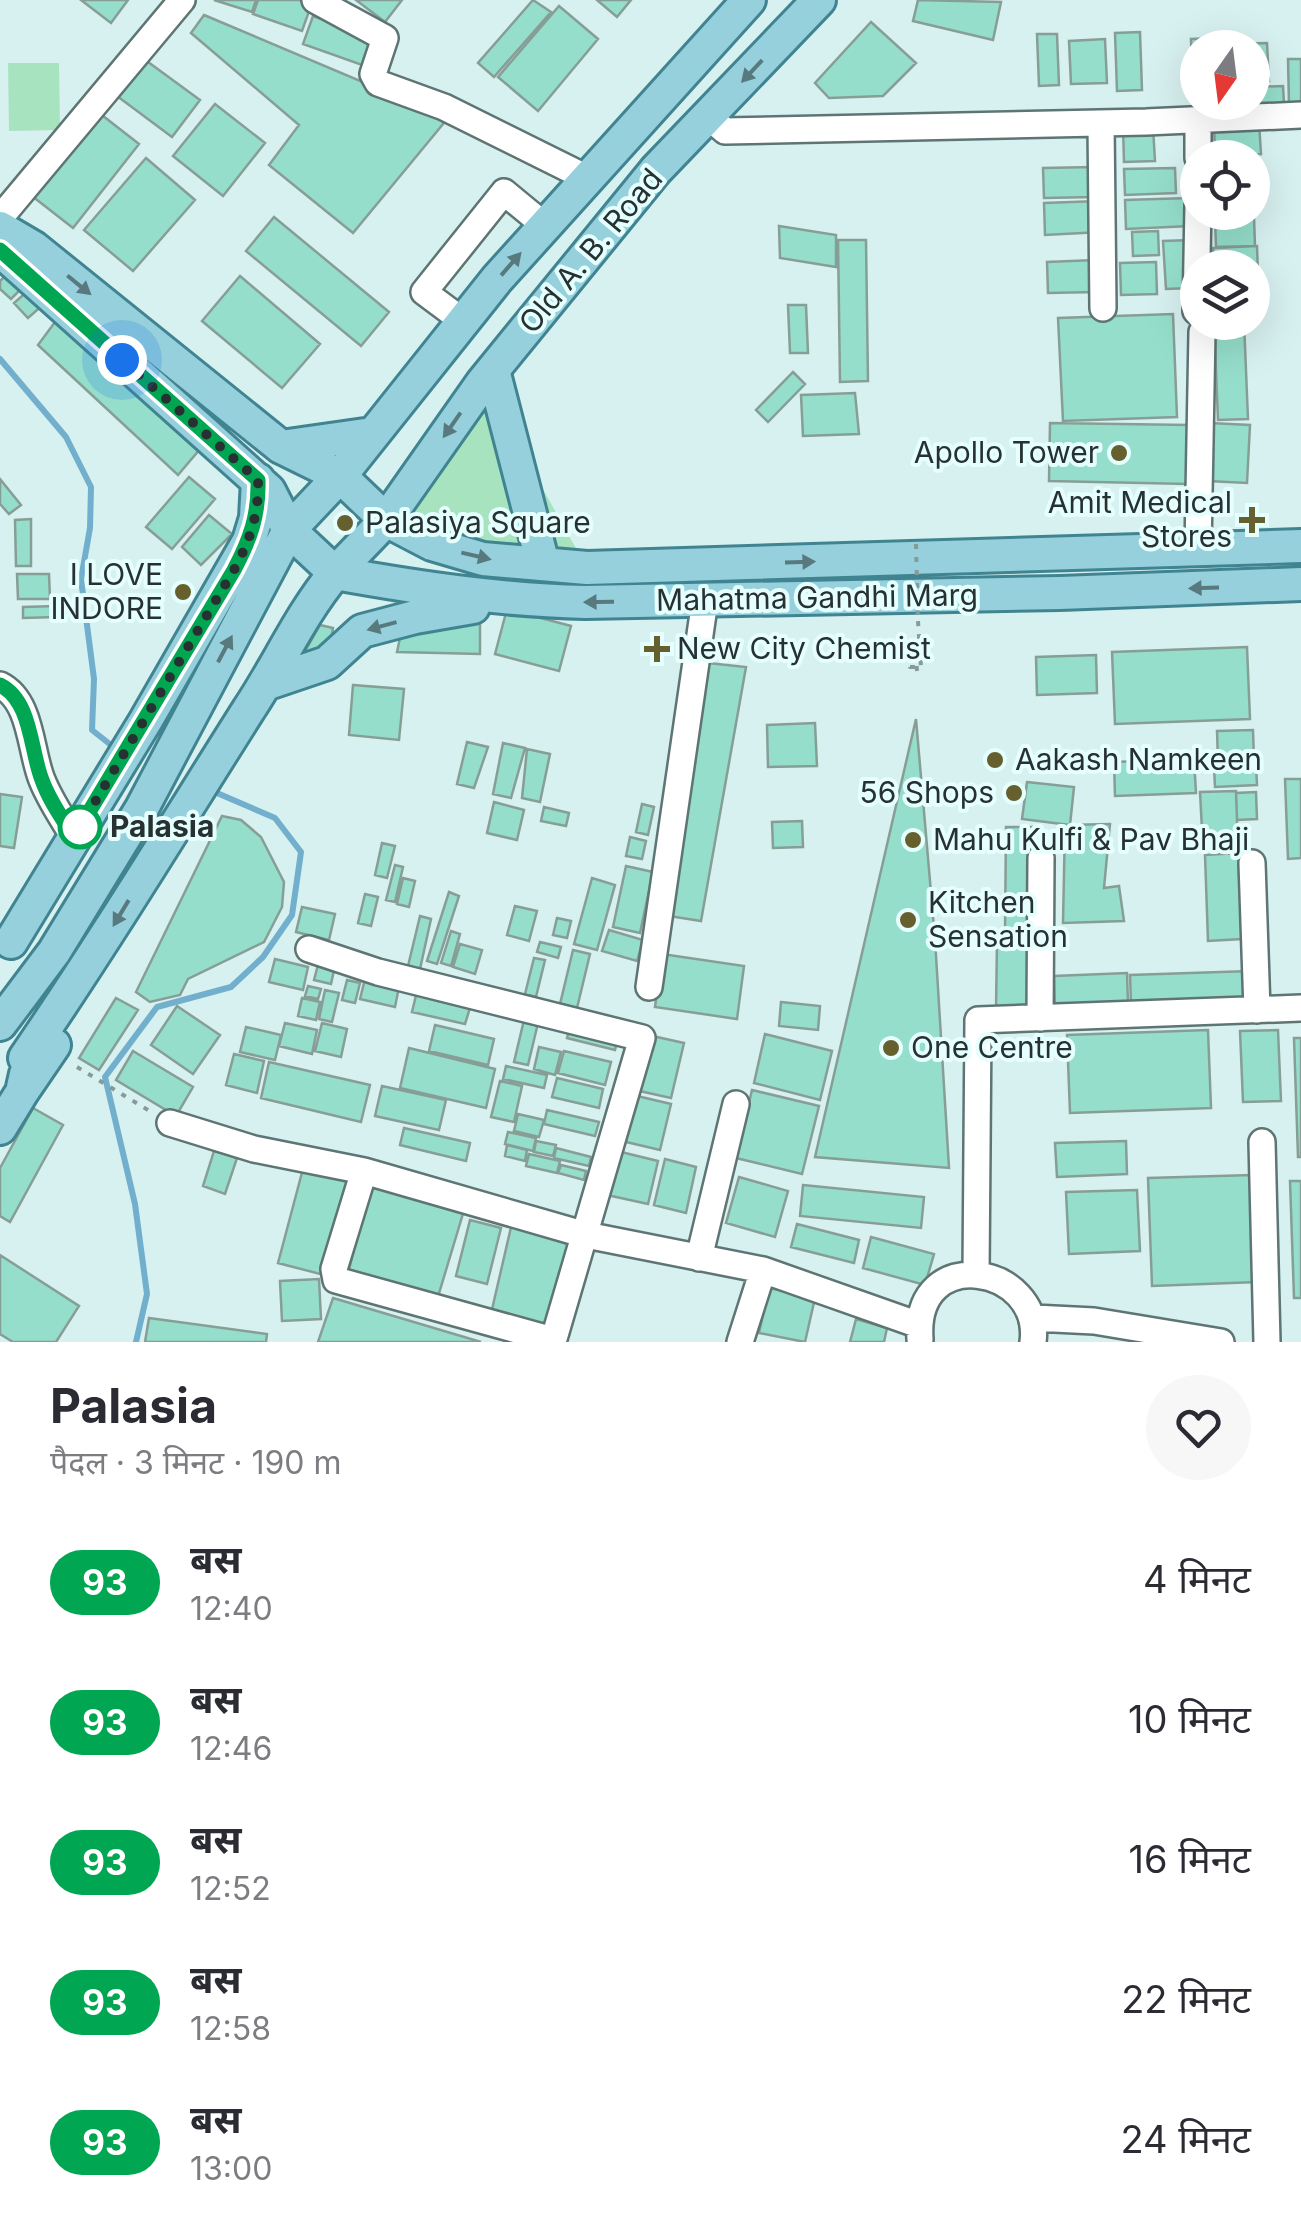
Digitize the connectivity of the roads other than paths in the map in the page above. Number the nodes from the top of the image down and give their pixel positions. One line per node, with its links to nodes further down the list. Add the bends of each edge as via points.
1 (182, 0): 12 (street)
2 (316, 0): 11 (street, via 385,38 374,74 378,83 444,107)
3 (750, 0): 11 (main road, Old A. B. Road)
4 (819, 0): 6 (main road, Old A. B. Road, one-way to 6)
5 (1301, 115): 7 (street)
6 (709, 117): 9 (street, via 726,131); 19 (main road, Old A. B. Road, via 656,170)
7 (1270, 117)
8 (1198, 120): 9 (street); 10 (street)
9 (1101, 124): 16 (street)
10 (1198, 140)
11 (587, 178): 13 (main road, Old A. B. Road)
12 (0, 218)
13 (544, 225): 17 (main road, Old A. B. Road, one-way to 13); 17 (street, via 504,192 424,292)
14 (0, 228): 21 (main road, Mahatma Gandhi Marg, one-way to 21, via 34,248)
15 (0, 250): 23 (main road)
16 (1103, 308)
17 (463, 321): 20 (main road, Old A. B. Road)
18 (1199, 340): 27 (street)
19 (493, 370): 24 (main road, Old A. B. Road, one-way to 24); 28 (main road)
20 (372, 434): 21 (main road); 22 (main road, Old A. B. Road)
21 (280, 446): 22 (main road, Mahatma Gandhi Marg)
22 (340, 476): 24 (main road, Mahatma Gandhi Marg); 25 (main road, Old A. B. Road)
23 (258, 480): 25 (main road); 35 (main road, via 249,541)
24 (386, 520): 28 (main road, Mahatma Gandhi Marg, one-way to 28, via 432,544 483,559); 29 (main road, Old A. B. Road)
25 (289, 530): 29 (main road); 36 (main road, one-way to 25)
26 (1301, 546): 27 (main road, Mahatma Gandhi Marg)
27 (1198, 549): 28 (main road, Mahatma Gandhi Marg, one-way to 27, via 587,568)
28 (543, 564)
29 (335, 574): 31 (main road, Mahatma Gandhi Marg); 33 (main road)
30 (1301, 584): 32 (main road, Mahatma Gandhi Marg, one-way to 32)
31 (512, 600): 32 (main road, Mahatma Gandhi Marg, one-way to 31); 33 (main road, one-way to 33, via 362,631 327,662)
32 (705, 600): 44 (street)
33 (264, 684): 43 (main road, one-way to 43)
34 (0, 685): 37 (street, via 20,706 43,783)
35 (146, 720): 36 (main road); 37 (main road)
36 (176, 747): 42 (main road)
37 (74, 837): 40 (main road)
38 (1041, 858): 47 (street)
39 (1252, 864): 46 (street)
40 (5, 949): 42 (main road)
41 (309, 949): 56 (street, via 642,1038)
42 (54, 952): 48 (main road)
43 (98, 952): 49 (main road); 50 (main road, via 85,998)
44 (648, 987)
45 (1301, 1008): 46 (street)
46 (1256, 1010): 47 (street)
47 (1040, 1018): 59 (street, via 978,1020)
48 (0, 1024): 49 (main road, via 18,1041)
49 (12, 1061): 50 (main road, via 27,1071)
50 (22, 1092): 53 (main road)
51 (736, 1104): 57 (street)
52 (170, 1123): 55 (street, via 254,1149)
53 (0, 1128)
54 (1262, 1142): 65 (street)
55 (364, 1171): 56 (street); 62 (street, via 336,1280)
56 (586, 1235): 57 (street); 62 (street)
57 (698, 1258): 58 (street)
58 (763, 1270): 61 (street); 63 (street)
59 (976, 1275): 60 (street, via 1016,1292); 61 (street, via 948,1278 932,1291)
60 (1033, 1330): 64 (street, via 1094,1321)
61 (919, 1333)
62 (553, 1341)
63 (740, 1342)
64 (1221, 1342)
65 (1267, 1342)

